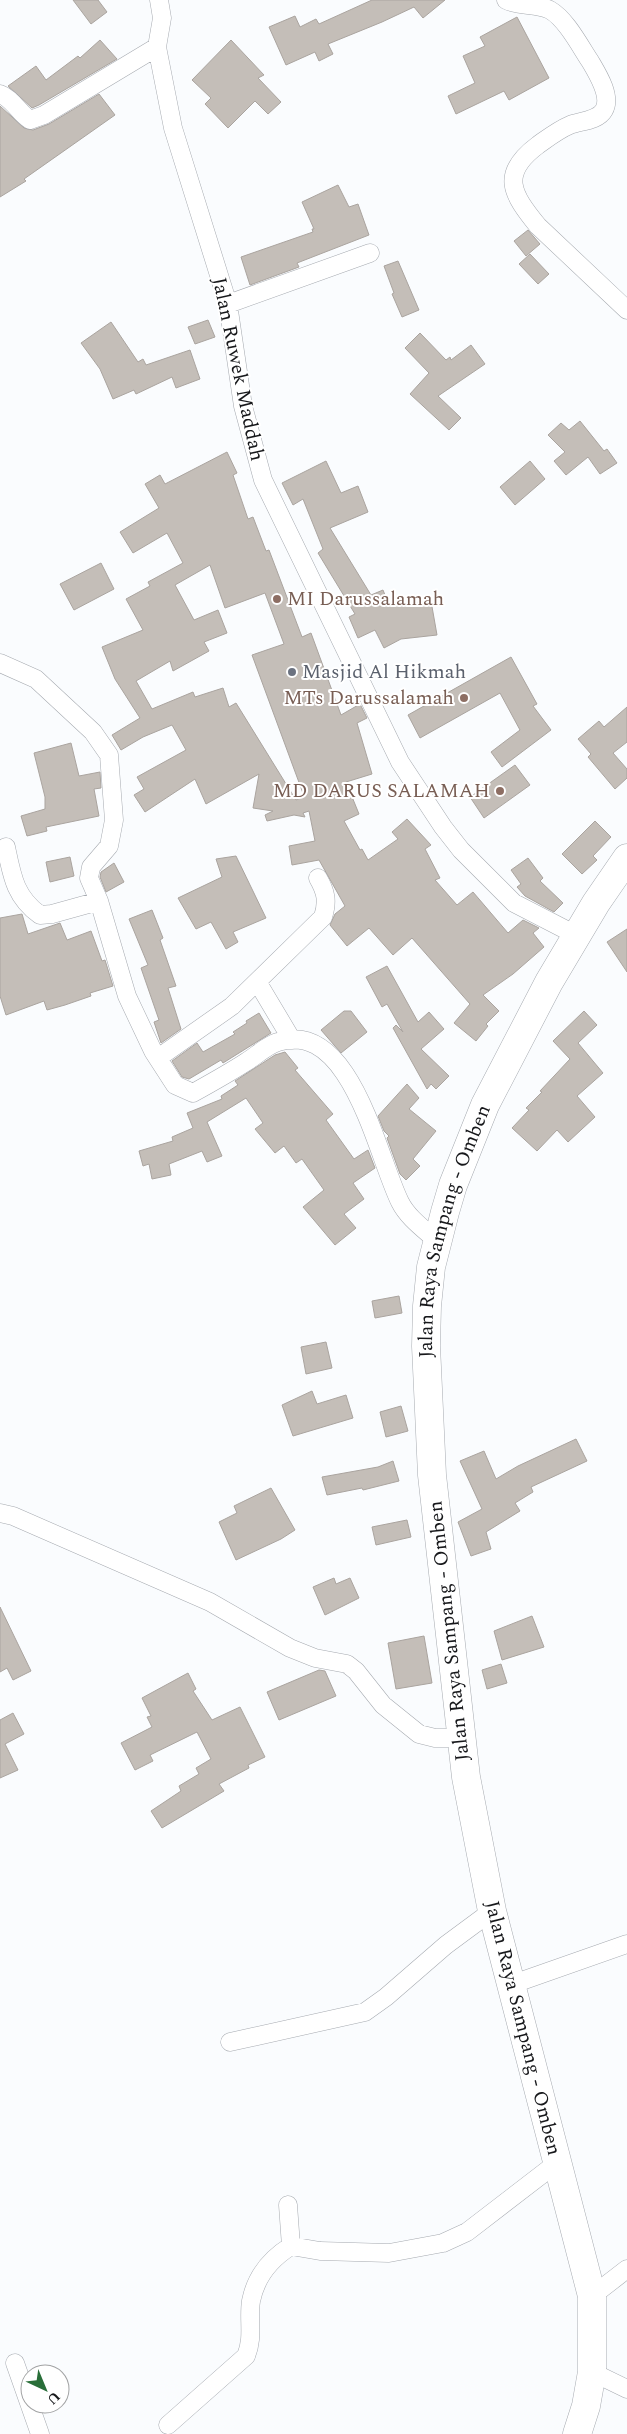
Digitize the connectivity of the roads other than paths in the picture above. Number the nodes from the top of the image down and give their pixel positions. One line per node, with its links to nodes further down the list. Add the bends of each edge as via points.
1 (159, 0): 3 (street, Jalan Ruwek Maddah, via 162,18)
2 (506, 0): 7 (street, via 551,10 573,33 593,65 606,102 598,116 570,125 521,158 514,170 513,183 526,212 538,226)
3 (157, 47): 4 (street, via 44,115 30,120 5,95); 6 (street, Jalan Ruwek Maddah, via 173,128)
4 (0, 94)
5 (370, 253): 6 (street)
6 (228, 304): 13 (street, Jalan Ruwek Maddah, via 243,406 263,480 400,762 449,835 514,903)
7 (627, 310)
8 (0, 663): 12 (street, via 36,679 93,732 108,755 114,820 109,846 91,867 89,878)
9 (6, 847): 12 (street, via 11,874 21,899 40,915)
10 (627, 858): 13 (main road, Jalan Raya Sampang - Omben)
11 (318, 878): 14 (street, via 326,892 322,917)
12 (99, 901): 16 (street, via 127,996)
13 (576, 934): 17 (main road, Jalan Raya Sampang - Omben, via 485,1105 453,1185)
14 (258, 983): 15 (street); 16 (street, via 232,1006)
15 (292, 1040): 16 (street, via 277,1042 193,1093 175,1084); 17 (street, via 303,1038 323,1048 341,1066 354,1089 401,1203)
16 (158, 1058)
17 (437, 1241): 19 (main road, Jalan Raya Sampang - Omben, via 431,1267 427,1326 432,1475)
18 (0, 1513): 19 (street, via 210,1602 290,1648 316,1658 347,1664 383,1705 419,1734)
19 (460, 1738): 20 (main road, Jalan Raya Sampang - Omben)
20 (492, 1911): 22 (main road, Jalan Raya Sampang - Omben); 23 (street, via 365,2012)
21 (627, 1944): 22 (street)
22 (513, 1984): 24 (main road, Jalan Raya Sampang - Omben)
23 (230, 2042)
24 (558, 2162): 26 (street, via 467,2232 443,2243 389,2252 320,2251); 28 (main road, Jalan Raya Sampang - Omben)
25 (288, 2205): 26 (street)
26 (291, 2246): 32 (street, via 274,2257 261,2274 251,2302 251,2345 246,2356)
27 (627, 2270): 28 (street)
28 (592, 2296): 30 (main road, Jalan Raya Sampang - Omben)
29 (15, 2363): 33 (street)
30 (592, 2372): 31 (street); 34 (main road, Jalan Raya Sampang - Omben)
31 (627, 2389)
32 (168, 2425)
33 (40, 2434)
34 (577, 2434)

